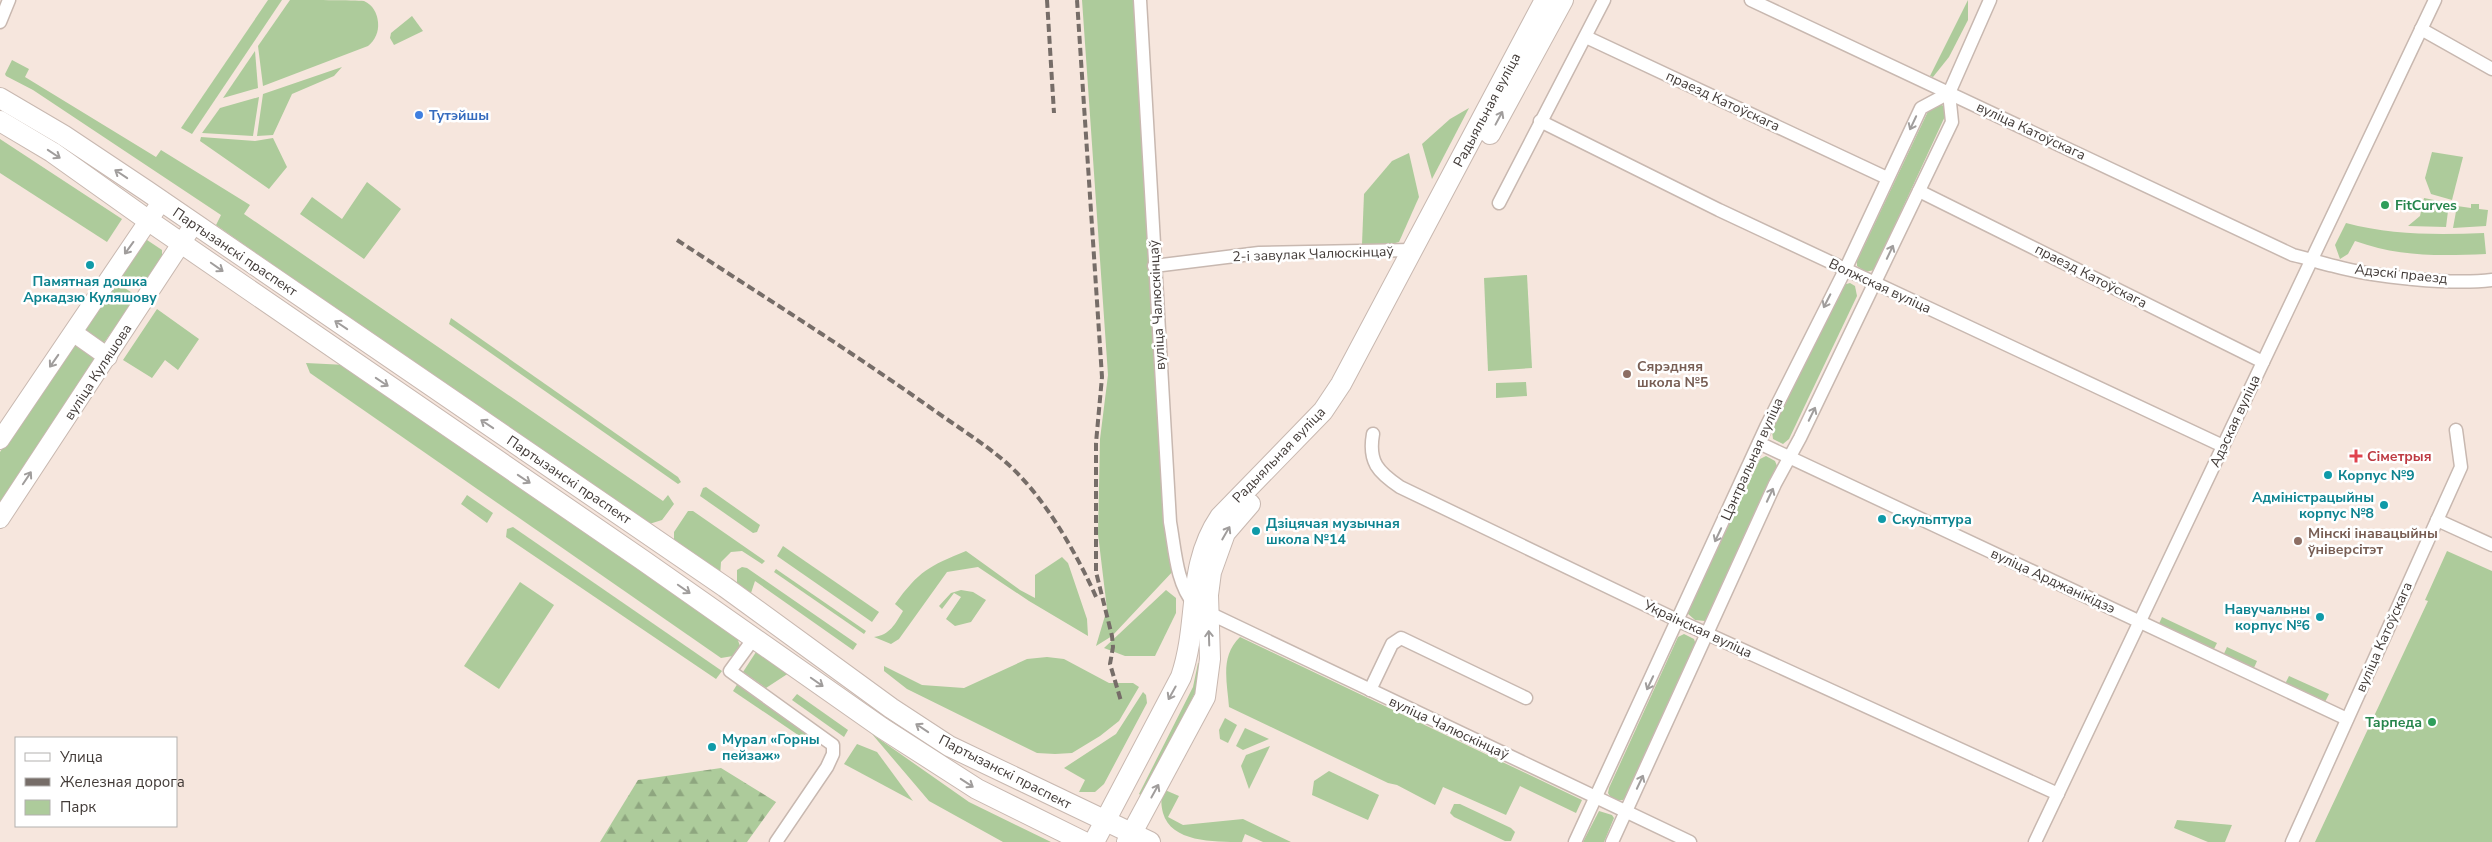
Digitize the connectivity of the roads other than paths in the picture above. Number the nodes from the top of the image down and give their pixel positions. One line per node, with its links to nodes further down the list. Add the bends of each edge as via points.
1 (9, 0): 9 (street)
2 (1140, 0): 26 (street, вуліца Чалюскінцаў)
3 (1545, 0): 24 (main road, Радыяльная вуліца)
4 (1563, 0): 42 (main road, Радыяльная вуліца, one-way to 4, via 1225,533 1263,489 1333,419)
5 (1604, 0): 11 (street)
6 (1751, 0): 13 (street, вуліца Катоўскага)
7 (1990, 0): 13 (street)
8 (2435, 0): 10 (street, Адэская вуліца)
9 (0, 22)
10 (2421, 29): 12 (street); 25 (street, Адэская вуліца)
11 (1586, 37): 16 (street); 17 (street, праезд Катоўскага)
12 (2492, 70)
13 (1949, 93): 17 (street, Цэнтральная вуліца, one-way to 17, via 1921,108); 18 (street, via 1952,122); 25 (street, вуліца Катоўскага, via 2293,255)
14 (0, 98): 19 (main road, Партызанскі праспект, one-way to 14)
15 (0, 121): 21 (main road, Партызанскі праспект, one-way to 21, via 52,152)
16 (1540, 121): 20 (street); 27 (street, Волжская вуліца)
17 (1888, 178): 27 (street, Цэнтральная вуліца)
18 (1919, 190): 29 (street, one-way to 18); 32 (street, праезд Катоўскага)
19 (161, 202): 21 (main road); 22 (main road, Партызанскі праспект)
20 (1499, 203)
21 (148, 222): 23 (main road, Партызанскі праспект); 30 (main road, one-way to 30)
22 (194, 224): 23 (main road, вуліца Куляшова); 45 (main road, Партызанскі праспект, one-way to 22)
23 (182, 243): 31 (main road, вуліца Куляшова); 47 (main road, Партызанскі праспект, one-way to 47)
24 (1413, 250): 26 (street, 2-і завулак Чалюскінцаў, via 1259,253); 42 (main road, Радыяльная вуліца, via 1341,384 1323,411 1211,529 1197,572)
25 (2312, 259): 28 (street, Адэскі праезд, via 2334,266 2406,277); 32 (street, Адэская вуліца)
26 (1154, 266): 42 (street, вуліца Чалюскінцаў, via 1170,522 1179,570 1188,596)
27 (1845, 270): 29 (street, Волжская вуліца); 36 (street, Цэнтральная вуліца, one-way to 36, via 1809,336)
28 (2492, 280)
29 (1875, 284): 37 (street, Волжская вуліца); 38 (street, one-way to 29)
30 (74, 333): 31 (main road); 35 (main road, one-way to 35)
31 (108, 357): 39 (main road, вуліца Куляшова, one-way to 31)
32 (2262, 362): 37 (street, Адэская вуліца)
33 (2456, 430): 40 (street, вуліца Катоўскага, via 2461,467)
34 (1373, 434): 43 (street, Украінская вуліца, via 1371,457 1380,471 1400,487)
35 (0, 440)
36 (1760, 443): 38 (street, вуліца Арджанікідзэ); 43 (street, Цэнтральная вуліца, one-way to 43)
37 (2223, 446): 44 (street, Адэская вуліца)
38 (1790, 458): 44 (street, вуліца Арджанікідзэ); 46 (street, one-way to 38)
39 (0, 519)
40 (2437, 520): 41 (street); 50 (street, вуліца Катоўскага)
41 (2492, 545)
42 (1202, 609): 48 (street, вуліца Чалюскінцаў); 54 (main road, Радыяльная вуліца, one-way to 54, via 1181,677); 55 (main road, Радыяльная вуліца, one-way to 42, via 1205,697 1210,659)
43 (1678, 621): 46 (street, Украінская вуліца); 52 (street, Цэнтральная вуліца, one-way to 52)
44 (2140, 622): 50 (street, вуліца Арджанікідзэ); 51 (street, Адэская вуліца)
45 (788, 631): 47 (main road, via 765,627); 54 (main road, Партызанскі праспект, one-way to 45, via 949,746 891,708)
46 (1707, 634): 51 (street, Украінская вуліца); 53 (street, one-way to 46)
47 (754, 638): 56 (street, via 730,671 833,745 827,767); 57 (main road, Партызанскі праспект, one-way to 57, via 882,728 977,789)
48 (1370, 690): 49 (street, via 1392,644 1401,638); 52 (street, вуліца Чалюскінцаў)
49 (1526, 698)
50 (2347, 719): 64 (street, вуліца Катоўскага)
51 (2058, 794): 63 (street, Адэская вуліца)
52 (1596, 798): 53 (street, вуліца Чалюскінцаў); 60 (street, Цэнтральная вуліца)
53 (1626, 812): 61 (street); 62 (street, вуліца Чалюскінцаў)
54 (1105, 821): 55 (main road, Партызанскі праспект); 58 (main road, Радыяльная вуліца)
55 (1129, 838): 59 (main road, Партызанскі праспект)
56 (776, 842)
57 (1084, 842)
58 (1094, 842)
59 (1150, 842)
60 (1575, 842)
61 (1612, 842)
62 (1690, 842)
63 (2035, 842)
64 (2292, 842)

